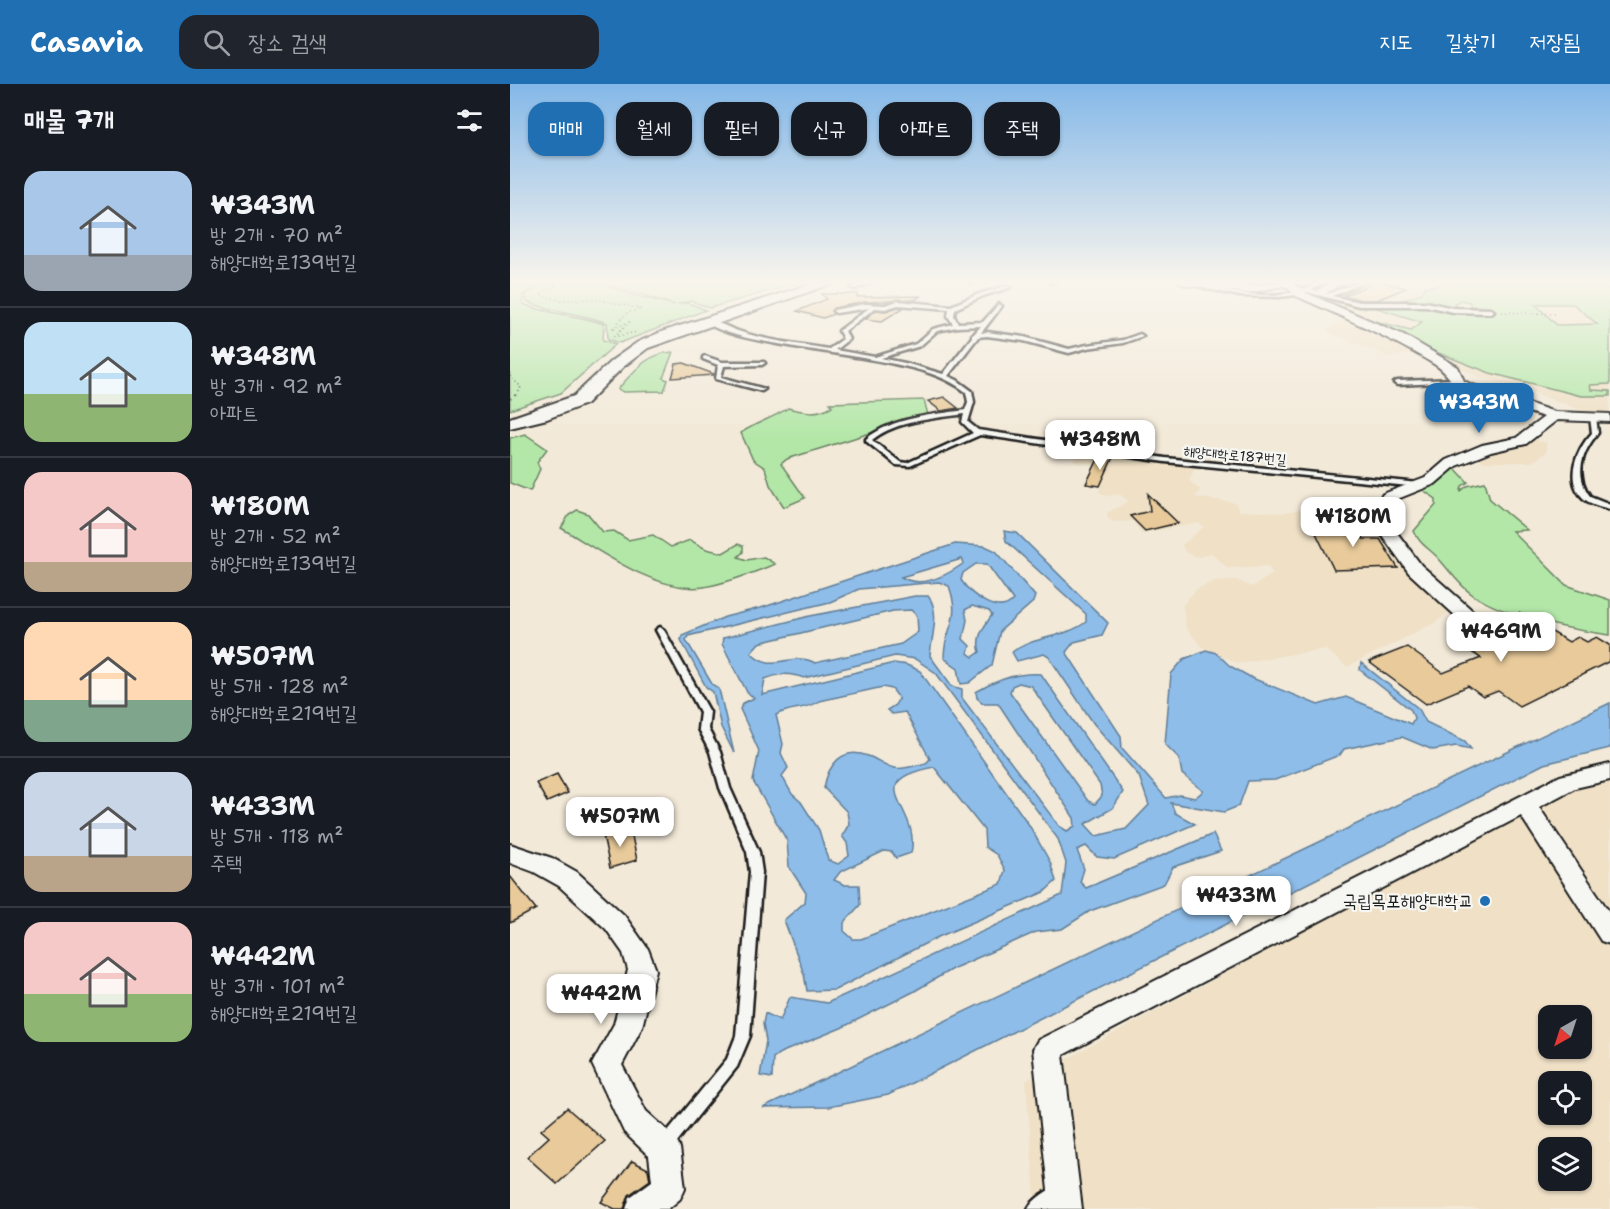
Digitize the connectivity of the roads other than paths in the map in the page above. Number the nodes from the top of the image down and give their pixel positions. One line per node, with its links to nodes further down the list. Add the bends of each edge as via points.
1 (673, 334): 22 (street, via 643,345 580,400)
2 (741, 334): 9 (lane)
3 (843, 334): 9 (lane, via 846,339)
4 (931, 334): 11 (lane, via 918,345)
5 (976, 334): 7 (lane)
6 (1391, 334): 15 (street, via 1453,370)
7 (974, 336): 8 (lane, via 1024,339 1069,351 1080,345 1118,343); 14 (lane)
8 (1140, 336)
9 (830, 351): 11 (lane)
10 (705, 358): 13 (lane)
11 (875, 358): 14 (lane)
12 (762, 363): 13 (lane)
13 (721, 364): 17 (lane, via 718,378)
14 (944, 376): 18 (lane, via 969,391 971,402)
15 (1457, 381): 16 (lane); 19 (street)
16 (1397, 383)
17 (762, 389)
18 (967, 412): 23 (lane, via 966,425); 23 (lane, via 917,420 876,433 868,440 898,464 908,465)
19 (1554, 416): 20 (street); 24 (street, via 1521,441 1469,455)
20 (1593, 417): 21 (street); 25 (lane, via 1595,433 1579,457 1576,476 1587,498)
21 (1610, 417)
22 (510, 423)
23 (980, 432): 24 (lane, 해양대학로187번길, via 1165,460)
24 (1419, 485): 26 (street, via 1389,496 1380,516 1415,569)
25 (1610, 507)
26 (1466, 615)
27 (660, 630): 32 (lane, via 705,712 703,729 753,852 756,872 743,1036 732,1063)
28 (1610, 772): 29 (street, via 1568,782)
29 (1525, 804): 31 (street); 33 (street, via 1048,1049)
30 (510, 854): 32 (street, via 568,879 615,922 635,949 642,970 628,1027 607,1064 635,1123 645,1137)
31 (1610, 934)
32 (664, 1148): 34 (street, via 669,1188)
33 (1064, 1199): 35 (lane)
34 (642, 1209)
35 (1036, 1209)

